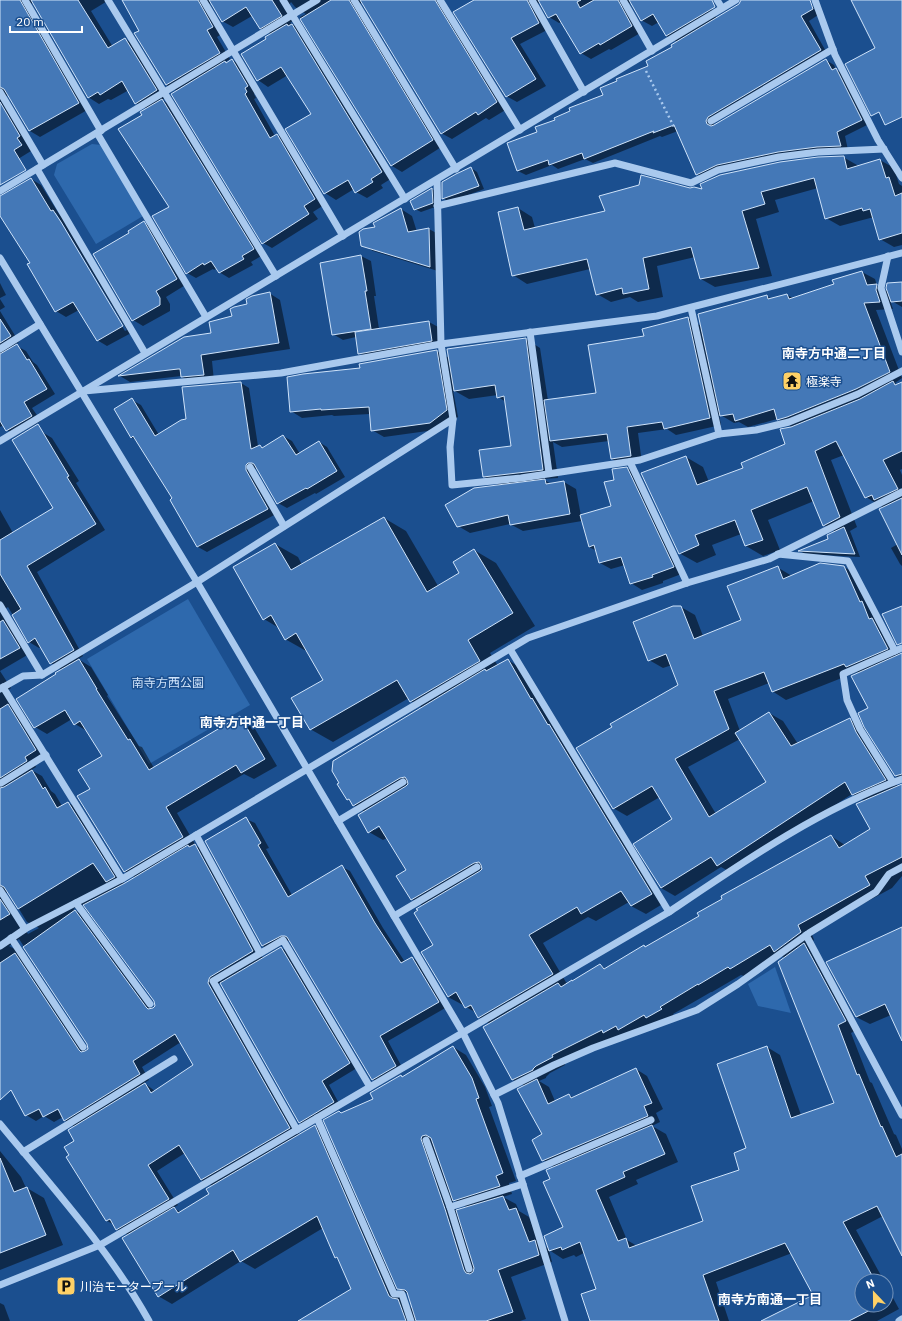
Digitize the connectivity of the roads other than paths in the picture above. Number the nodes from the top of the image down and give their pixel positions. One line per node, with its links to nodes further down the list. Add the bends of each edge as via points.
1 (25, 0): 23 (street)
2 (108, 0): 19 (street)
3 (203, 0): 17 (street)
4 (283, 0): 14 (street)
5 (317, 0): 14 (street)
6 (354, 0): 27 (street)
7 (440, 0): 22 (street)
8 (532, 0): 20 (street)
9 (623, 0): 16 (street)
10 (717, 0): 13 (street)
11 (736, 0): 13 (street)
12 (815, 0): 15 (street)
13 (722, 8): 16 (street)
14 (292, 15): 17 (street); 31 (street)
15 (833, 49): 21 (street); 24 (street)
16 (652, 50): 20 (street)
17 (233, 51): 19 (street); 33 (street)
18 (0, 92): 25 (street)
19 (164, 92): 23 (street); 37 (street)
20 (584, 92): 22 (street)
21 (711, 121)
22 (520, 130): 27 (street)
23 (99, 132): 25 (street); 39 (street)
24 (884, 149): 28 (street); 32 (street, via 818,152 779,157 718,170 691,183 615,163)
25 (44, 165): 26 (street)
26 (37, 169): 30 (street); 45 (street)
27 (456, 169): 29 (street)
28 (902, 178)
29 (437, 180): 31 (street); 32 (street)
30 (0, 192)
31 (405, 199): 33 (street)
32 (438, 206): 42 (street)
33 (343, 236): 37 (street)
34 (902, 252): 35 (street)
35 (888, 256): 38 (street); 44 (street, via 881,288)
36 (0, 258): 40 (street)
37 (276, 276): 39 (street)
38 (690, 308): 41 (street, via 657,316); 49 (street)
39 (206, 317): 45 (street)
40 (40, 324): 43 (street); 47 (street)
41 (530, 332): 42 (street); 53 (street)
42 (440, 344): 47 (street, via 281,373); 48 (street)
43 (0, 349)
44 (902, 352)
45 (145, 353): 47 (street)
46 (902, 371): 49 (street, via 858,394 789,422 756,430)
47 (82, 391): 50 (street); 57 (street)
48 (452, 419): 53 (street, via 452,485); 55 (street)
49 (719, 434): 51 (street)
50 (0, 441)
51 (630, 462): 53 (street); 58 (street)
52 (250, 467): 55 (street)
53 (549, 473)
54 (902, 492): 56 (street)
55 (284, 526): 57 (street)
56 (778, 554): 58 (street, via 769,559); 61 (street, via 848,561)
57 (197, 582): 62 (street); 65 (street)
58 (687, 583): 60 (street, via 528,638)
59 (0, 605): 62 (street)
60 (510, 649): 65 (street); 77 (street)
61 (899, 650): 68 (street, via 843,674 847,700 860,729)
62 (42, 675): 63 (street, via 22,676)
63 (2, 688): 64 (street)
64 (46, 755): 69 (street); 74 (street)
65 (308, 769): 70 (street); 71 (street)
66 (902, 779): 68 (street)
67 (403, 782): 70 (street)
68 (893, 782): 77 (street, via 784,837)
69 (1, 783)
70 (338, 820): 78 (street)
71 (196, 835): 74 (street); 83 (street)
72 (477, 866): 78 (street)
73 (902, 867): 80 (street, via 890,874 876,892)
74 (122, 879): 76 (street)
75 (0, 890): 79 (street)
76 (76, 903): 79 (street); 84 (street)
77 (669, 912): 85 (street)
78 (394, 916): 85 (street)
79 (25, 930): 81 (street)
80 (806, 935): 89 (street, via 697,1010 593,1048); 90 (street)
81 (11, 938): 82 (street); 86 (street)
82 (0, 946)
83 (260, 953): 88 (street, via 283,940); 94 (street, via 213,981)
84 (150, 1004)
85 (463, 1033): 88 (street); 89 (street)
86 (83, 1047)
87 (174, 1059): 96 (street)
88 (370, 1087): 91 (street)
89 (494, 1095): 97 (street)
90 (902, 1115)
91 (317, 1118): 94 (street); 105 (street, via 394,1294 402,1294)
92 (651, 1120): 97 (street)
93 (0, 1124): 96 (street)
94 (297, 1130): 100 (street)
95 (426, 1140): 99 (street)
96 (23, 1152): 100 (street)
97 (520, 1176): 98 (street)
98 (523, 1184): 99 (street); 106 (street)
99 (450, 1207): 101 (street)
100 (100, 1245): 102 (street); 104 (street)
101 (470, 1269)
102 (0, 1285)
103 (902, 1320): 107 (street)
104 (149, 1321)
105 (411, 1321)
106 (565, 1321)
107 (899, 1321)

